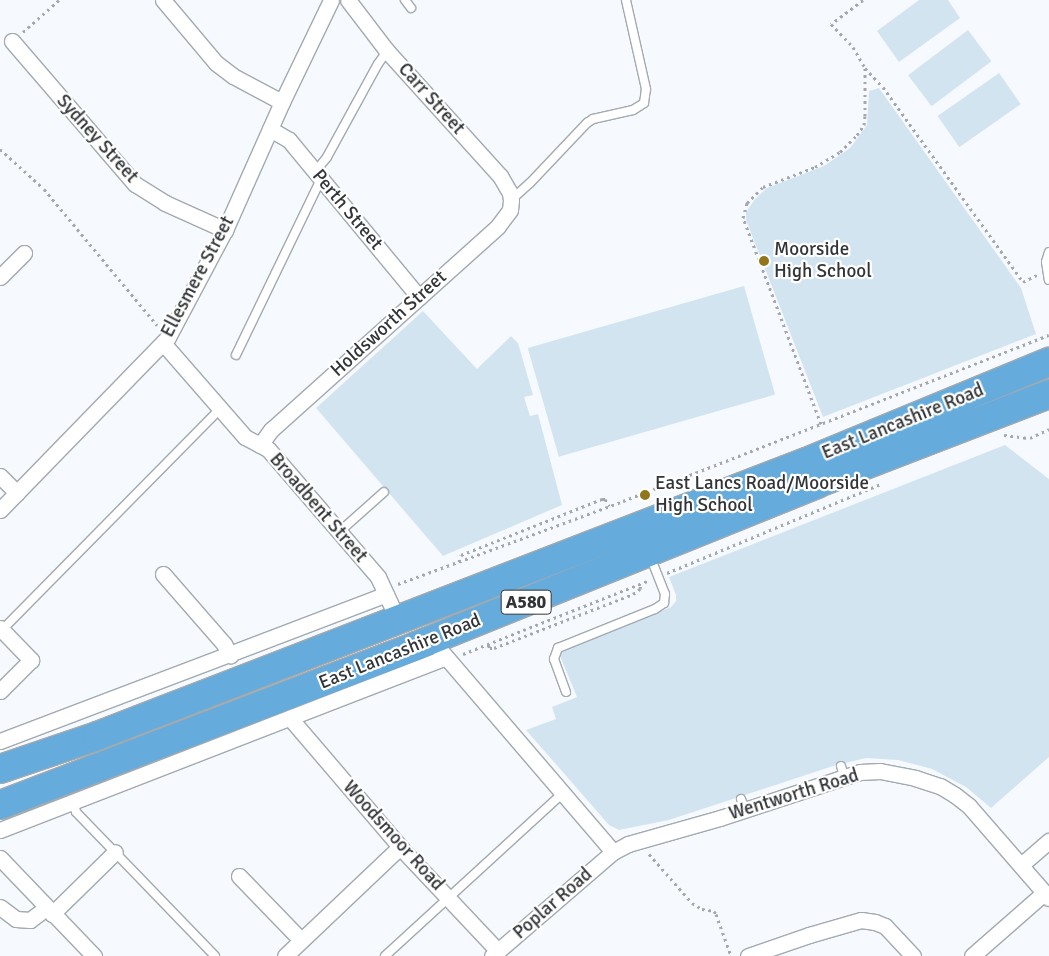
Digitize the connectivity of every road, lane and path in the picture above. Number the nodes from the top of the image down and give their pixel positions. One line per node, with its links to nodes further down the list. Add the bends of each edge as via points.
1 (60, 0): 9 (path)
2 (163, 0): 12 (street, via 216,63 233,76)
3 (332, 0): 12 (street, Ellesmere Street)
4 (348, 0): 10 (street, Carr Street)
5 (404, 0): 8 (lane)
6 (626, 0): 16 (lane, via 646,89 644,103 633,110 587,123)
7 (863, 0): 11 (path, via 831,24 853,47)
8 (411, 8)
9 (12, 41): 17 (street, Sydney Street, via 135,184 165,203)
10 (388, 51): 15 (lane); 16 (street, Carr Street, via 500,176)
11 (865, 68): 20 (path, via 883,87 1023,282); 30 (path, via 864,125 857,135 840,152 816,167 763,187 747,203 743,218)
12 (282, 102): 13 (street, Ellesmere Street)
13 (270, 129): 15 (street, Perth Street, via 289,140); 17 (street, Ellesmere Street)
14 (0, 149): 25 (path, via 44,189)
15 (318, 175): 23 (street, Perth Street); 26 (lane)
16 (512, 200): 23 (street, Holdsworth Street, via 510,210 498,226)
17 (225, 230): 25 (street, Ellesmere Street)
18 (1049, 252): 20 (lane)
19 (24, 253): 21 (street)
20 (1046, 270): 22 (lane)
21 (0, 277)
22 (1049, 280)
23 (419, 297): 33 (street, Holdsworth Street, via 271,430)
24 (1049, 335): 30 (path)
25 (165, 340): 29 (street, Broadbent Street); 36 (street, Ellesmere Street)
26 (236, 356)
27 (1049, 362): 47 (highway, East Lancashire Road / A580, via 806,462)
28 (1049, 394): 41 (highway, East Lancashire Road / A580)
29 (221, 408): 33 (street, Broadbent Street, via 245,437); 48 (lane)
30 (821, 424): 38 (path)
31 (1049, 430): 32 (path, via 1030,438)
32 (1001, 434)
33 (260, 445): 40 (street, Broadbent Street, via 268,449)
34 (0, 476): 36 (street)
35 (884, 483): 44 (path)
36 (17, 492): 39 (street, Ellesmere Street)
37 (384, 492): 40 (lane)
38 (609, 506): 42 (path); 42 (path, via 602,499 461,555)
39 (0, 510)
40 (338, 532): 46 (street, Broadbent Street, via 378,577)
41 (648, 552): 44 (lane); 50 (highway, East Lancashire Road / A580)
42 (459, 562): 46 (path)
43 (163, 574): 51 (street)
44 (659, 577): 45 (path); 53 (lane, via 666,598 660,606 558,648 554,658)
45 (640, 584): 49 (path); 49 (path, via 640,589 633,594 494,648)
46 (385, 592): 47 (street, Broadbent Street); 51 (street)
47 (398, 620): 56 (highway, East Lancashire Road / A580, via 97,736)
48 (1, 629): 52 (street, via 31,660)
49 (488, 644): 50 (path, via 465,654)
50 (439, 648): 54 (street); 57 (street); 59 (highway, East Lancashire Road / A580)
51 (230, 655): 55 (street)
52 (0, 691)
53 (566, 692)
54 (290, 718): 58 (street); 63 (street, Woodsmoor Road)
55 (0, 741)
56 (0, 769)
57 (563, 793): 65 (street); 70 (lane)
58 (74, 802): 60 (street); 64 (lane, via 76,812)
59 (0, 805)
60 (0, 830)
61 (643, 840): 65 (street, Wentworth Road); 67 (street, Wentworth Road, via 842,771 880,771 940,786 969,806); 79 (path, via 648,853 692,903 714,911)
62 (1049, 841): 67 (street)
63 (400, 846): 70 (street, Woodsmoor Road); 73 (street)
64 (115, 852): 72 (street); 76 (lane)
65 (613, 852): 74 (street, Poplar Road)
66 (0, 858): 72 (street)
67 (1021, 865): 69 (street, Wentworth Road)
68 (239, 876): 73 (street)
69 (1046, 896): 82 (street)
70 (448, 898): 74 (street, Woodsmoor Road); 78 (lane)
71 (0, 908): 72 (street, via 16,918 30,920)
72 (49, 911): 75 (street)
73 (301, 940): 77 (street)
74 (495, 953)
75 (94, 956)
76 (216, 956)
77 (285, 956)
78 (385, 956)
79 (731, 956)
80 (748, 956): 81 (street, via 861,920 885,926)
81 (913, 956)
82 (972, 956)

